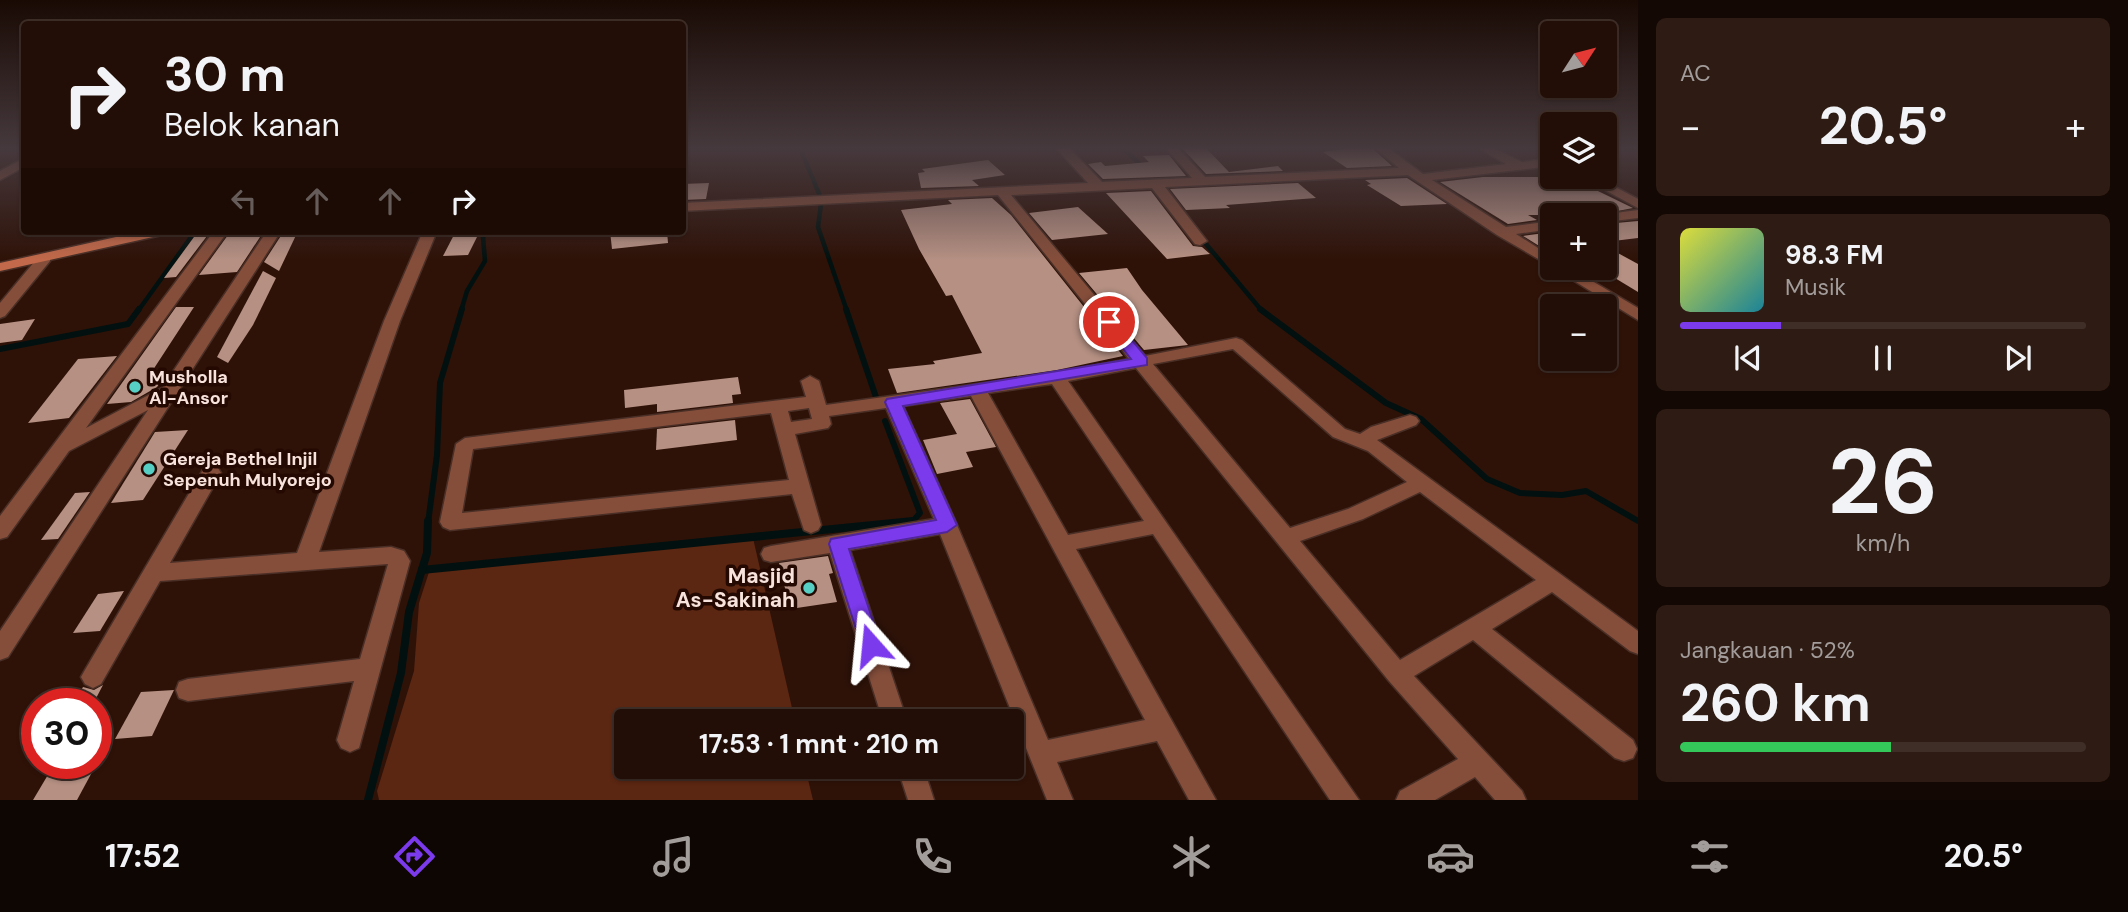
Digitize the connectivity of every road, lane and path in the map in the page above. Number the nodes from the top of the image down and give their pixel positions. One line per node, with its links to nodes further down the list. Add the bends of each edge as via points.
1 (1117, 185): 4 (street)
2 (1157, 185): 17 (street)
3 (1431, 185): 12 (street)
4 (1098, 186): 6 (street)
5 (1610, 189): 7 (street)
6 (1002, 191): 8 (street); 24 (street)
7 (1638, 204)
8 (686, 207)
9 (1638, 214): 10 (street)
10 (1617, 217)
11 (1540, 227): 12 (street)
12 (1502, 232): 18 (street)
13 (145, 235): 19 (main road)
14 (218, 235): 35 (street)
15 (271, 235): 28 (street)
16 (428, 235): 47 (street, via 392,321)
17 (1200, 241)
18 (1540, 256)
19 (45, 258): 20 (main road); 22 (street)
20 (0, 267)
21 (1580, 280): 23 (street)
22 (0, 313)
23 (1638, 315)
24 (1142, 362): 25 (street); 34 (street, via 1236,343 1339,433); 43 (street)
25 (1057, 378): 27 (street); 41 (street)
26 (810, 381): 31 (street)
27 (977, 390): 30 (street); 45 (street)
28 (169, 392): 35 (street); 52 (street)
29 (778, 406): 31 (street); 33 (street); 38 (street, via 465,444 450,522)
30 (895, 407): 31 (street); 40 (street)
31 (818, 413): 33 (street)
32 (1410, 421): 34 (street, via 1377,431)
33 (784, 429): 38 (street)
34 (1363, 441): 37 (street)
35 (62, 448): 42 (street)
36 (211, 473): 48 (street)
37 (1420, 483): 43 (street, via 1364,513); 49 (street)
38 (798, 486): 39 (street)
39 (811, 525)
40 (947, 525): 44 (street); 61 (street)
41 (1156, 526): 45 (street); 67 (street)
42 (0, 531)
43 (1287, 537): 54 (street)
44 (838, 544): 46 (street); 57 (street)
45 (1061, 544): 58 (street)
46 (771, 554)
47 (305, 561): 48 (street); 53 (street, via 397,557)
48 (153, 573): 55 (street)
49 (1551, 582): 50 (street); 51 (street)
50 (1475, 628): 54 (street); 60 (street)
51 (1638, 644)
52 (0, 650)
53 (368, 669): 56 (street); 59 (street)
54 (1396, 674): 62 (street)
55 (93, 677)
56 (188, 690)
57 (891, 709)
58 (1161, 728): 61 (street); 66 (street)
59 (350, 740)
60 (1623, 749)
61 (1040, 754): 65 (street)
62 (1476, 763): 68 (street); 69 (street)
63 (914, 779): 64 (street)
64 (921, 800)
65 (1060, 800)
66 (1203, 800)
67 (1346, 800)
68 (1409, 800)
69 (1513, 800)

